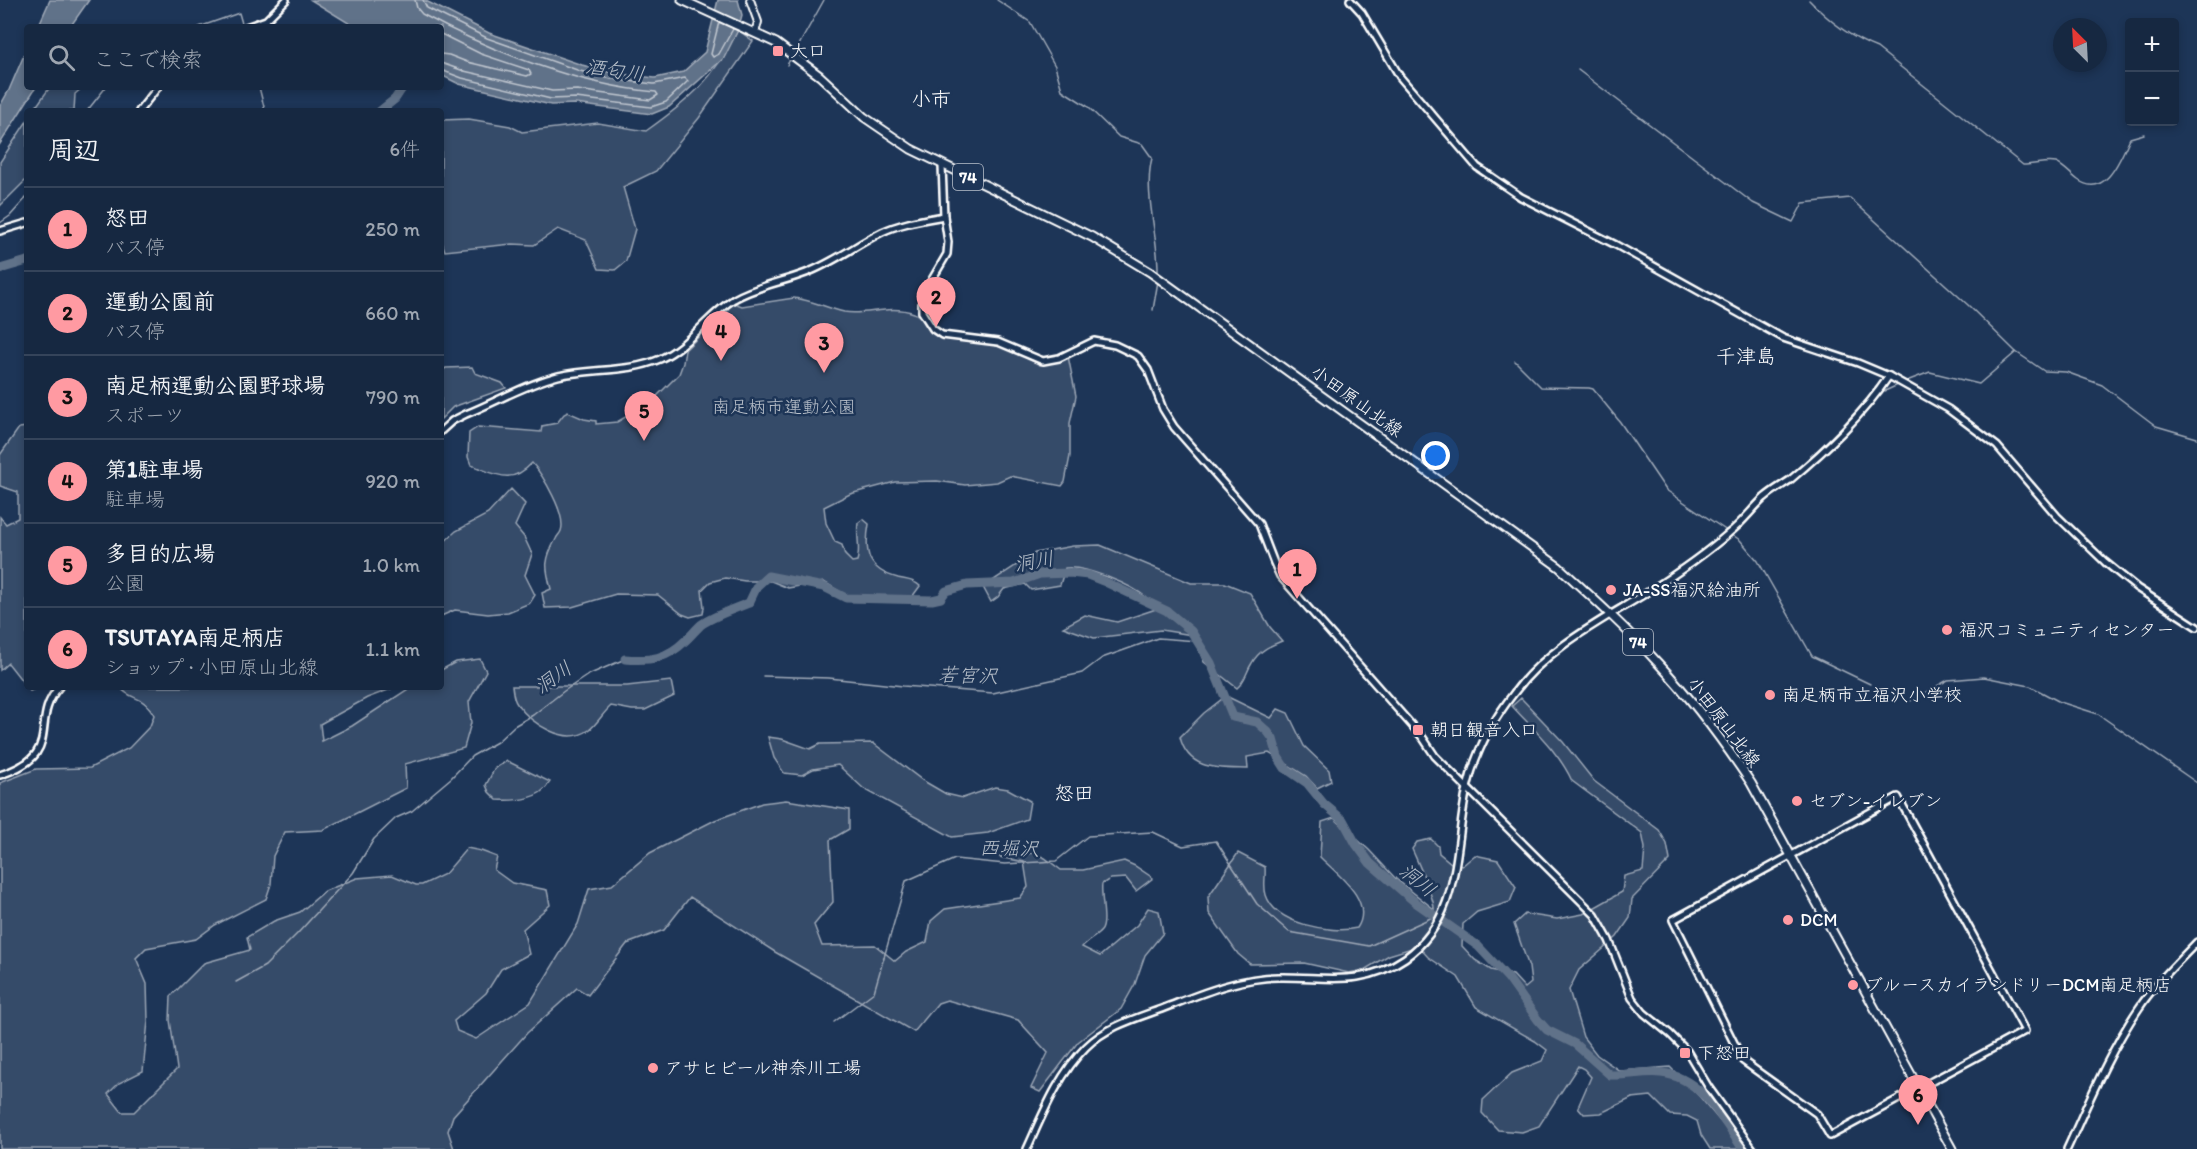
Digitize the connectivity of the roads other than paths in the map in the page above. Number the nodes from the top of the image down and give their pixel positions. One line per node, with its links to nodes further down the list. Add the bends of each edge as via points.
1 (286, 0): 5 (street, via 266,20)
2 (682, 0): 6 (main road, 小田原山北線 / 74)
3 (750, 0): 6 (main road, via 759,22)
4 (1350, 0): 13 (street, via 1414,96 1477,167 1507,188 1783,338)
5 (255, 24)
6 (755, 33): 9 (main road, 小田原山北線 / 74, via 793,55 887,134)
7 (156, 90): 8 (street)
8 (141, 108)
9 (942, 166): 10 (street); 15 (main road, 小田原山北線 / 74, via 1021,200 1100,241 1158,278 1559,567)
10 (944, 216): 14 (street, via 885,231 831,262 736,298 686,342 661,358 629,368 555,377 466,414); 19 (street, via 947,254 921,304 924,318 933,329 942,335 998,342 1043,361 1059,358 1094,341 1127,349 1138,356 1171,422 1259,525 1280,576)
11 (24, 224): 12 (street)
12 (0, 231)
13 (1888, 376): 15 (street, via 1845,430 1766,496 1730,532); 16 (street, via 1948,409 1997,446 2105,562 2136,588)
14 (444, 428)
15 (1611, 614): 19 (street, via 1526,677 1485,738); 20 (main road, 小田原山北線 / 74, via 1658,662 1721,739 1752,783)
16 (2197, 627)
17 (57, 690): 18 (street, via 49,703 38,752 24,766)
18 (0, 775)
19 (1467, 788): 23 (street, via 1455,872 1443,913 1405,958 1358,978 1275,977 1240,981 1125,1022 1099,1036 1076,1058); 24 (street, via 1595,915 1638,1007 1687,1052)
20 (1793, 856): 22 (main road, 小田原山北線 / 74); 22 (street, via 1899,797 1986,956 2025,1031); 22 (street, via 1673,920 1743,1061 1817,1114 1830,1136)
21 (2197, 942): 26 (street, via 2152,991 2128,1025)
22 (1919, 1088): 25 (main road, 小田原山北線 / 74)
23 (1027, 1149)
24 (1753, 1149)
25 (1953, 1149)
26 (2067, 1149)

